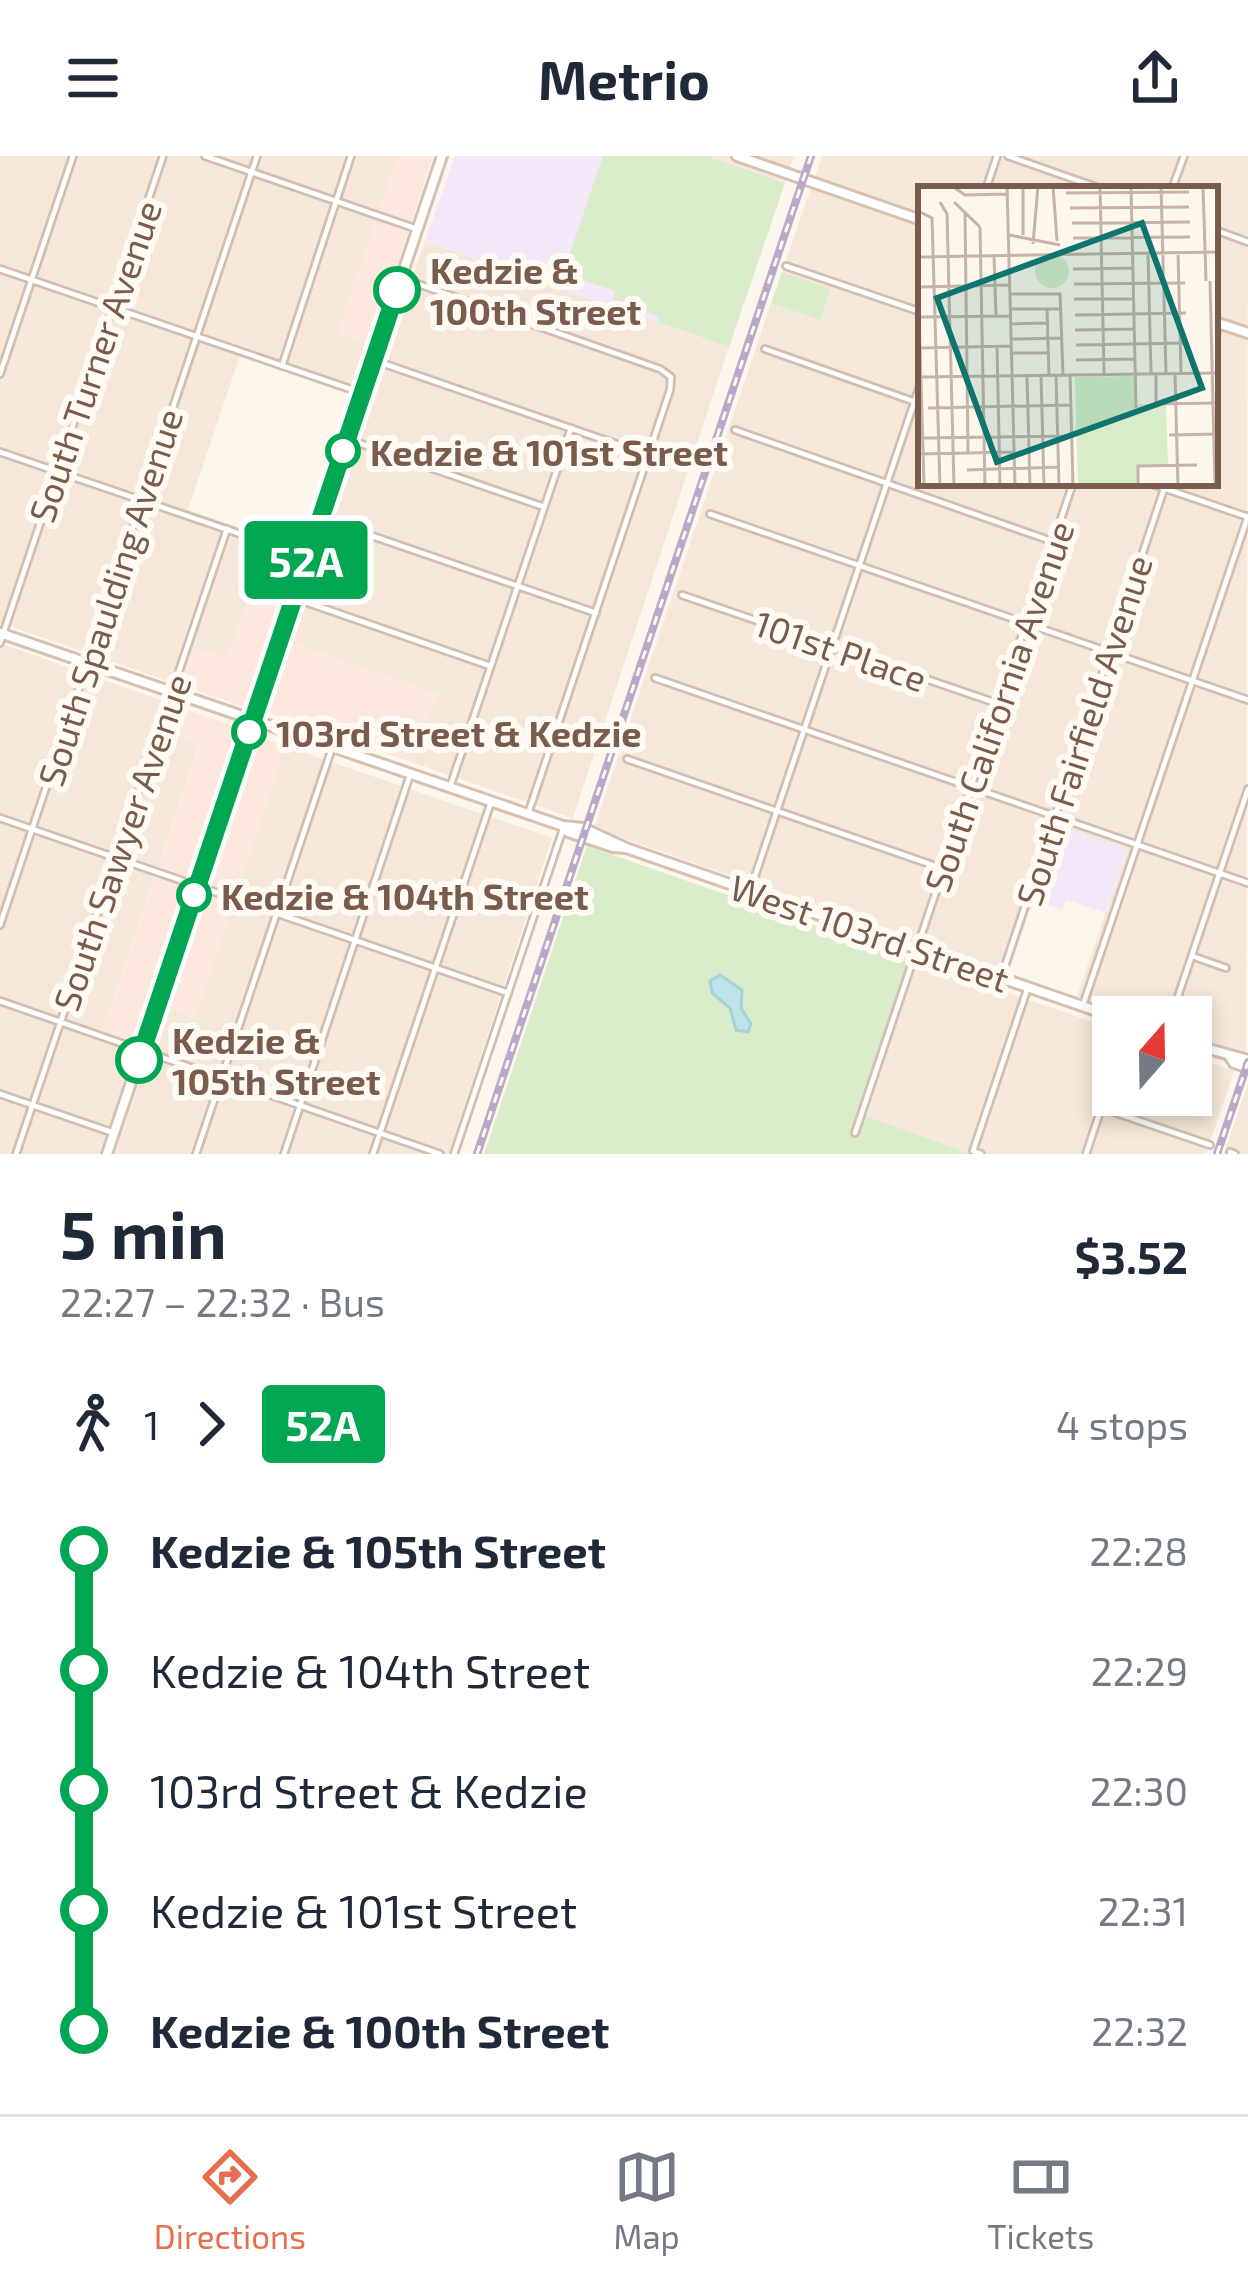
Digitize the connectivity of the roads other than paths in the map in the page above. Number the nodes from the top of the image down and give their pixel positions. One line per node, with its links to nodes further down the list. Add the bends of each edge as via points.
1 (74, 156): 23 (street)
2 (163, 156): 24 (street, South Turner Avenue)
3 (205, 156): 11 (street)
4 (256, 156): 11 (street, South Spaulding Avenue)
5 (351, 156): 15 (street)
6 (442, 156): 17 (main road)
7 (737, 156): 16 (main road)
8 (997, 156): 12 (street)
9 (1008, 156): 13 (street)
10 (1184, 156): 14 (street)
11 (251, 172): 15 (street); 28 (street, South Spaulding Avenue)
12 (987, 186)
13 (1093, 186)
14 (1173, 186)
15 (336, 201): 17 (street); 31 (street)
16 (918, 219)
17 (417, 229): 22 (main road)
18 (1218, 231): 19 (street)
19 (1248, 242)
20 (786, 266): 25 (street)
21 (0, 269): 23 (street)
22 (400, 278): 30 (main road); 39 (street, via 660,369 671,377)
23 (32, 280): 24 (street); 32 (street)
24 (112, 308): 28 (street); 40 (street, South Turner Avenue)
25 (918, 311)
26 (1218, 323): 27 (main road)
27 (1248, 334)
28 (196, 336): 31 (street); 44 (street, South Spaulding Avenue)
29 (765, 349): 34 (street)
30 (373, 360): 33 (main road); 35 (street)
31 (281, 366): 33 (street)
32 (0, 374)
33 (362, 393): 37 (main road)
34 (918, 402): 41 (street)
35 (572, 428): 39 (street); 45 (street)
36 (735, 430): 41 (street)
37 (347, 439): 45 (street); 48 (main road)
38 (0, 452): 40 (street)
39 (648, 455): 56 (street)
40 (57, 471): 44 (street); 58 (street, South Turner Avenue)
41 (887, 483): 50 (street); 52 (street)
42 (1072, 486): 50 (street, South California Avenue)
43 (1165, 486): 47 (street); 60 (street, South Fairfield Avenue)
44 (141, 500): 49 (street); 61 (street, South Spaulding Avenue)
45 (544, 507): 53 (street)
46 (710, 514): 52 (street)
47 (1248, 516): 64 (street)
48 (321, 518): 51 (main road); 53 (street)
49 (227, 529): 51 (street); 65 (street, South Sawyer Avenue)
50 (1054, 542): 57 (street, South California Avenue)
51 (308, 557): 55 (main road)
52 (859, 565): 57 (street); 59 (street)
53 (518, 586): 56 (street); 62 (street)
54 (682, 596): 59 (street, 101st Place)
55 (294, 598): 62 (street); 68 (main road)
56 (596, 613): 78 (street)
57 (1026, 623): 60 (street); 67 (street, South California Avenue)
58 (1, 637): 61 (main road, West 103rd Street)
59 (832, 647): 67 (street, 101st Place); 69 (street)
60 (1110, 652): 64 (street); 79 (street, South Fairfield Avenue)
61 (87, 663): 65 (main road, West 103rd Street); 82 (street, South Spaulding Avenue)
62 (490, 666): 74 (street)
63 (655, 677): 69 (street)
64 (1192, 681): 66 (street); 83 (street)
65 (172, 693): 68 (main road, West 103rd Street); 84 (street, South Sawyer Avenue)
66 (1248, 700)
67 (999, 704): 73 (street, South California Avenue)
68 (253, 721): 70 (main road, West 103rd Street); 88 (main road)
69 (804, 729): 73 (street); 77 (street)
70 (332, 748): 72 (main road, West 103rd Street); 90 (street)
71 (627, 759): 77 (street)
72 (410, 775): 74 (main road, West 103rd Street); 92 (street)
73 (971, 787): 79 (street); 85 (street, South California Avenue)
74 (450, 788): 76 (main road, West 103rd Street)
75 (1248, 791): 86 (street)
76 (490, 802): 78 (main road, West 103rd Street); 95 (street)
77 (777, 811): 85 (street); 89 (street)
78 (528, 814): 81 (main road, West 103rd Street)
79 (1054, 816): 83 (street); 97 (street, South Fairfield Avenue)
80 (0, 818): 82 (street)
81 (563, 826): 89 (main road, West 103rd Street); 99 (street)
82 (32, 829): 84 (street); 91 (street, South Spaulding Avenue)
83 (1137, 844): 86 (street); 102 (street)
84 (116, 858): 88 (street); 104 (street, South Sawyer Avenue)
85 (944, 869): 93 (street, South California Avenue)
86 (1220, 873): 87 (street); 94 (street)
87 (1248, 883)
88 (197, 885): 90 (street); 105 (main road)
89 (750, 891): 93 (main road, West 103rd Street)
90 (276, 913): 92 (street); 108 (street)
91 (0, 925)
92 (355, 940): 95 (street); 111 (street)
93 (918, 949): 97 (main road, West 103rd Street); 116 (street, South California Avenue)
94 (1192, 956): 96 (street); 100 (street)
95 (435, 968): 99 (street); 115 (street)
96 (1226, 968)
97 (1000, 978): 98 (main road, West 103rd Street)
98 (1028, 987): 102 (main road, West 103rd Street); 125 (street, via 973,1151)
99 (508, 993): 124 (street)
100 (1178, 996)
101 (0, 1001): 104 (street)
102 (1083, 1006): 103 (main road, West 103rd Street)
103 (1092, 1009)
104 (61, 1022): 105 (street); 110 (street, South Sawyer Avenue)
105 (142, 1050): 108 (street); 114 (main road)
106 (1212, 1051): 107 (main road)
107 (1248, 1064)
108 (221, 1078): 111 (street); 120 (street)
109 (0, 1094): 110 (street)
110 (33, 1105): 114 (street); 118 (street, South Sawyer Avenue)
111 (300, 1106): 115 (street); 121 (street)
112 (1099, 1116): 126 (street)
113 (1125, 1116): 117 (street)
114 (114, 1133): 119 (main road)
115 (380, 1133): 122 (street); 123 (street)
116 (856, 1133)
117 (1210, 1145)
118 (16, 1154)
119 (107, 1154)
120 (196, 1154)
121 (284, 1154)
122 (373, 1154)
123 (440, 1154)
124 (454, 1154)
125 (981, 1154)
126 (1086, 1154)

